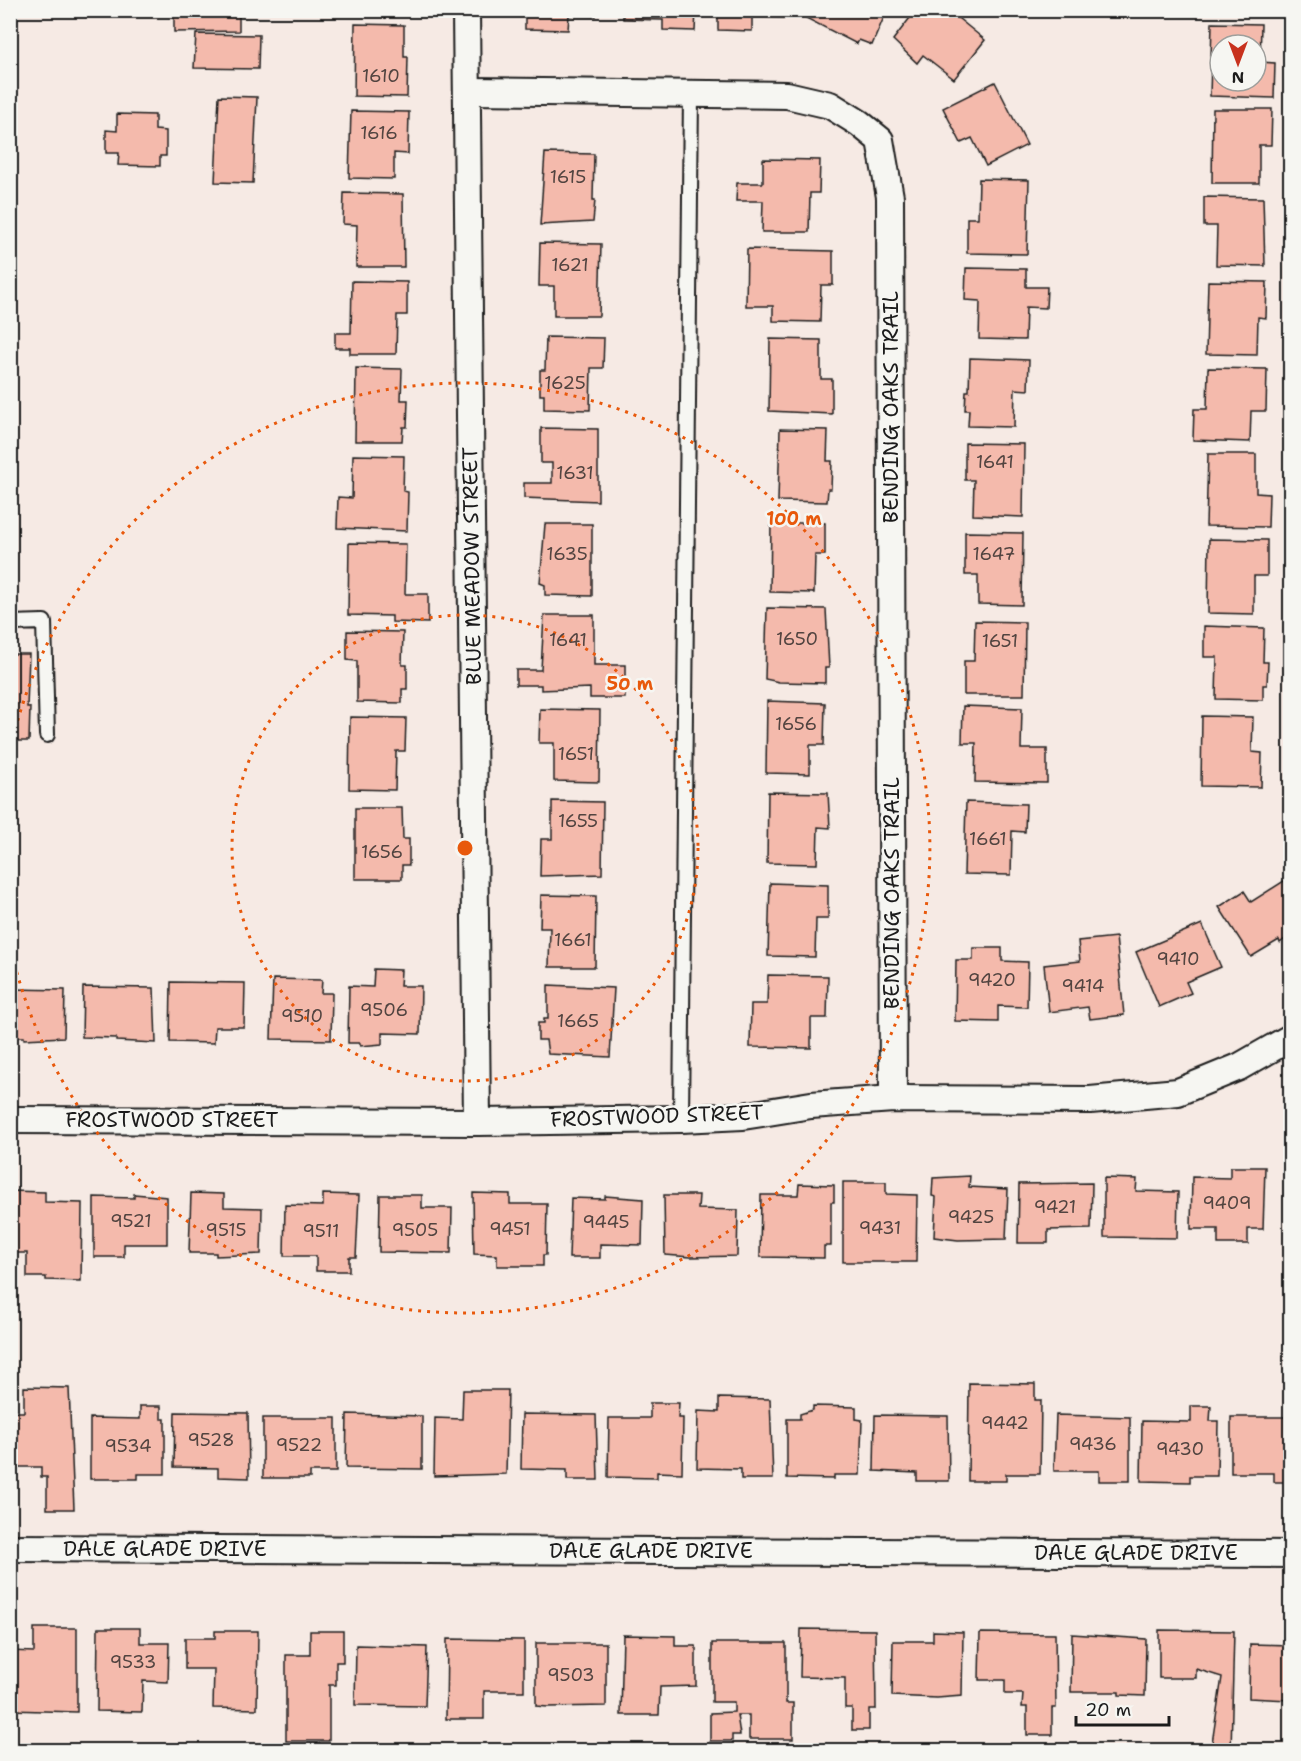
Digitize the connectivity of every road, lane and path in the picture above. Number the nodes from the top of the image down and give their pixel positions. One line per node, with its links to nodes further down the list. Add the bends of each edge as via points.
1 (466, 10): 2 (street, BLUE MEADOW STREET)
2 (468, 91): 3 (street, BENDING OAKS TRAIL); 10 (street, BLUE MEADOW STREET)
3 (691, 94): 7 (street, BENDING OAKS TRAIL, via 788,95 830,105 880,140 890,197); 8 (lane)
4 (10, 622): 5 (lane, via 44,622)
5 (47, 735)
6 (1290, 1038): 7 (street, FROSTWOOD STREET, via 1239,1067 1178,1092 1090,1100)
7 (893, 1099): 8 (street, FROSTWOOD STREET)
8 (681, 1119): 10 (street, FROSTWOOD STREET)
9 (10, 1120): 10 (street, FROSTWOOD STREET)
10 (477, 1122)
11 (10, 1548): 12 (street, DALE GLADE DRIVE)
12 (1290, 1554)

